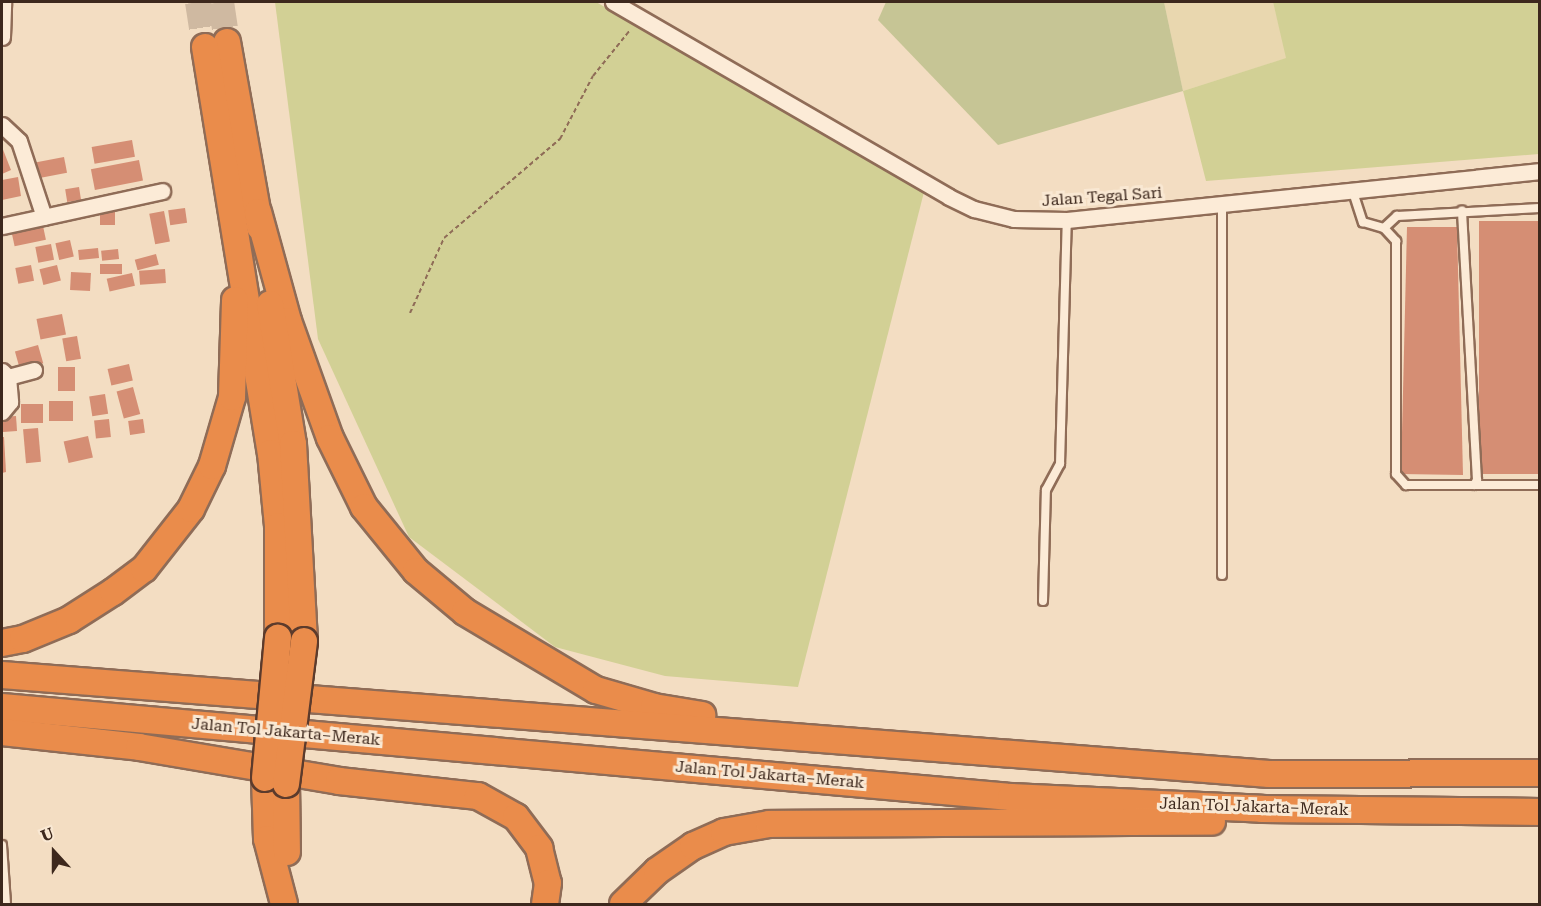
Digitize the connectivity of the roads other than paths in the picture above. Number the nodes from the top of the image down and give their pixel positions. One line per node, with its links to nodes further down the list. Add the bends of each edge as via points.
1 (3, 2): 3 (street)
2 (613, 2): 13 (street, Jalan Tegal Sari, via 950,197 1006,217)
3 (2, 37)
4 (2, 125): 12 (street, via 19,141)
5 (1539, 171): 7 (street, Jalan Tegal Sari)
6 (162, 191): 12 (street)
7 (1353, 192): 8 (street, Jalan Tegal Sari); 16 (lane, via 1363,222)
8 (1222, 207): 13 (street, Jalan Tegal Sari); 22 (lane)
9 (1539, 208): 10 (lane)
10 (1462, 210): 16 (lane, via 1397,216); 20 (lane, via 1478,471)
11 (258, 212): 14 (highway, via 216,44); 29 (highway, via 288,321 330,438 364,507 416,571 465,612 596,690 654,707 722,718); 30 (highway, bridge, via 293,444 304,641)
12 (44, 217): 15 (street)
13 (1067, 220): 23 (lane, via 1060,464 1046,490)
14 (232, 225): 24 (highway, via 236,330 232,397 212,466 191,509 144,569 113,592 69,620 23,639); 30 (highway, bridge, via 252,326 278,526)
15 (2, 226)
16 (1384, 228): 20 (lane, via 1396,241 1396,474 1406,485)
17 (34, 370): 18 (street)
18 (5, 374): 19 (street, via 10,402)
19 (2, 412)
20 (1474, 485): 21 (lane)
21 (1539, 485)
22 (1222, 575)
23 (1043, 601)
24 (2, 643)
25 (2, 675): 29 (highway, Jalan Tol Jakarta–Merak)
26 (2, 707): 31 (highway, Jalan Tol Jakarta–Merak, via 1011,796)
27 (2, 732): 37 (highway, via 139,747 339,781 478,796 516,817 538,848 548,883)
28 (1537, 773): 29 (highway, Jalan Tol Jakarta–Merak); 32 (highway)
29 (1269, 774)
30 (276, 781): 35 (highway, via 267,839); 36 (highway, via 284,838)
31 (1262, 809): 32 (highway, Jalan Tol Jakarta–Merak); 38 (highway, via 1207,823 769,824 724,832 693,846 657,871)
32 (1538, 812)
33 (2, 845): 34 (lane)
34 (6, 904)
35 (284, 904)
36 (300, 904)
37 (545, 904)
38 (623, 904)

